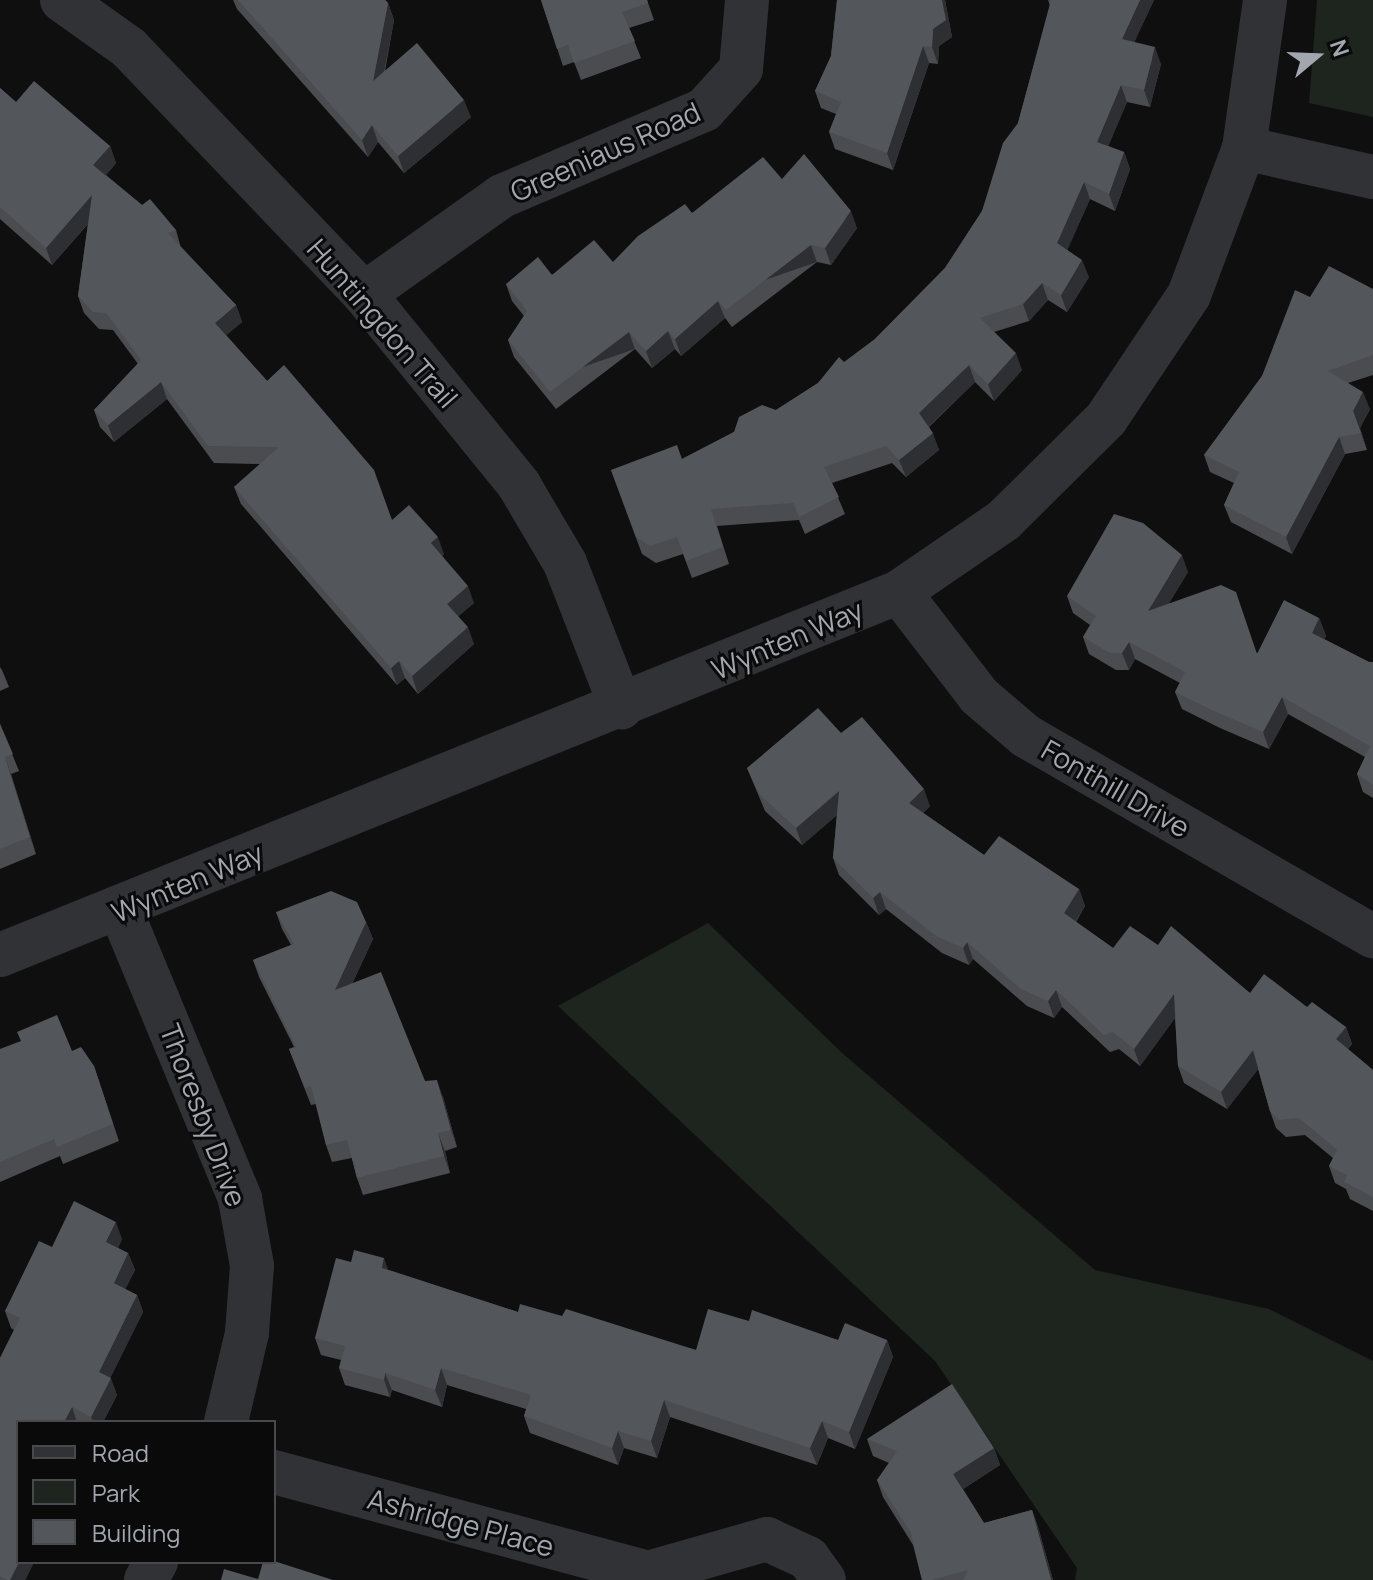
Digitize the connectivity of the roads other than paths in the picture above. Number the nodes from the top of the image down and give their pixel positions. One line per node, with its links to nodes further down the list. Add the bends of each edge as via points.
1 (62, 0): 6 (street, Huntingdon Trail, via 129,48)
2 (747, 0): 6 (street, Greeniaus Road, via 741,69 704,110 502,196)
3 (1265, 0): 4 (street, Wynten Way)
4 (1244, 148): 5 (street); 7 (street, Wynten Way, via 1189,295 1106,419 1004,520)
5 (1373, 177)
6 (364, 294): 8 (street, Huntingdon Trail, via 519,485 565,563)
7 (899, 592): 8 (street, Wynten Way); 10 (street, Fonthill Drive, via 979,696 1026,736)
8 (621, 707): 9 (street, Wynten Way)
9 (121, 911): 11 (street, Wynten Way); 12 (street, Thoresby Drive, via 240,1199 252,1266 247,1333)
10 (1373, 936)
11 (0, 955)
12 (226, 1420)
13 (276, 1473): 14 (street, Ashridge Place)
14 (651, 1576): 15 (street, Ashridge Place, via 767,1539 808,1558)
15 (824, 1580)

